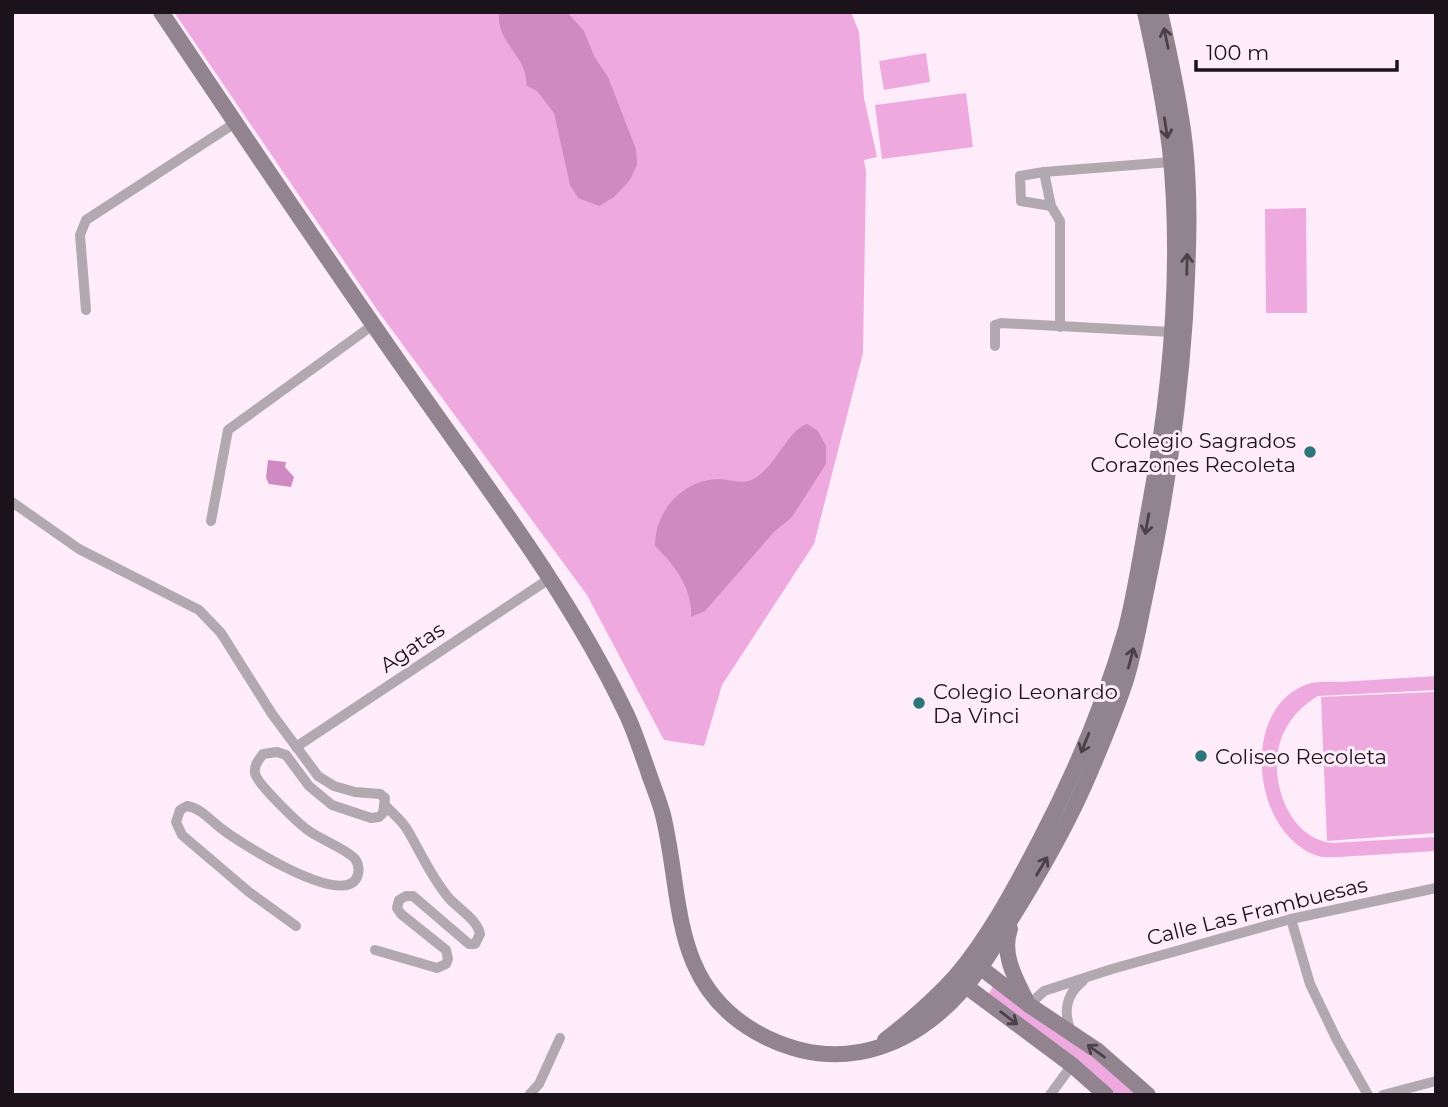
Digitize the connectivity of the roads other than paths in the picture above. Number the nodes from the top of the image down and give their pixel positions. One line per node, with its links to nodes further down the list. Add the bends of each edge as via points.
1 (161, 12): 4 (main road)
2 (1145, 12): 5 (main road, one-way to 5)
3 (1160, 12): 19 (main road, one-way to 3, via 1083,789 1122,691 1163,515 1183,354 1188,241 1185,146)
4 (235, 123): 8 (street, via 86,220 80,235); 9 (main road)
5 (1171, 162): 6 (street); 11 (main road)
6 (1044, 172): 7 (street); 7 (street, via 1020,176 1019,199)
7 (1051, 206): 10 (street, via 1060,220)
8 (86, 310)
9 (373, 325): 14 (street, via 228,430); 15 (main road)
10 (1060, 327): 11 (street); 12 (street, via 1001,323 995,325)
11 (1171, 332): 23 (main road, one-way to 23, via 1162,443 1126,628 1070,780)
12 (995, 346)
13 (12, 502): 16 (street, via 79,549 199,610 221,634)
14 (211, 522)
15 (549, 579): 16 (street, Agatas); 25 (main road, via 627,714 663,813 686,946 717,1001 752,1030 796,1050 844,1055 895,1044 933,1018)
16 (296, 747): 17 (street, via 318,776 334,786 380,794)
17 (386, 806): 21 (street, via 383,813 371,818 332,804 309,786 286,755 263,754 255,764 262,787 307,830 353,857 357,878 343,886 307,877 271,860 194,807 180,810 176,822 182,835); 22 (street, via 407,828 441,889 480,934 475,944 464,941 413,896 406,896 399,900 401,914 446,950 449,959 437,968)
18 (1436, 888): 20 (street, Calle Las Frambuesas)
19 (1020, 904): 23 (main road); 26 (main road, via 1006,946)
20 (1291, 919): 24 (street, Calle Las Frambuesas); 35 (street, via 1310,984)
21 (296, 926)
22 (375, 950)
23 (975, 963): 25 (main road); 26 (main road)
24 (1090, 977): 26 (street, Calle Las Frambuesas, via 1044,991); 27 (street, via 1068,1001 1067,1024)
25 (960, 981): 29 (main road, one-way to 29)
26 (1029, 1005): 27 (main road)
27 (1072, 1034): 34 (main road, one-way to 27)
28 (560, 1038): 31 (street, via 539,1084)
29 (1072, 1065): 32 (street); 33 (main road)
30 (1436, 1081): 36 (street)
31 (529, 1095)
32 (1050, 1095)
33 (1106, 1095)
34 (1148, 1095)
35 (1368, 1095)
36 (1383, 1095)

